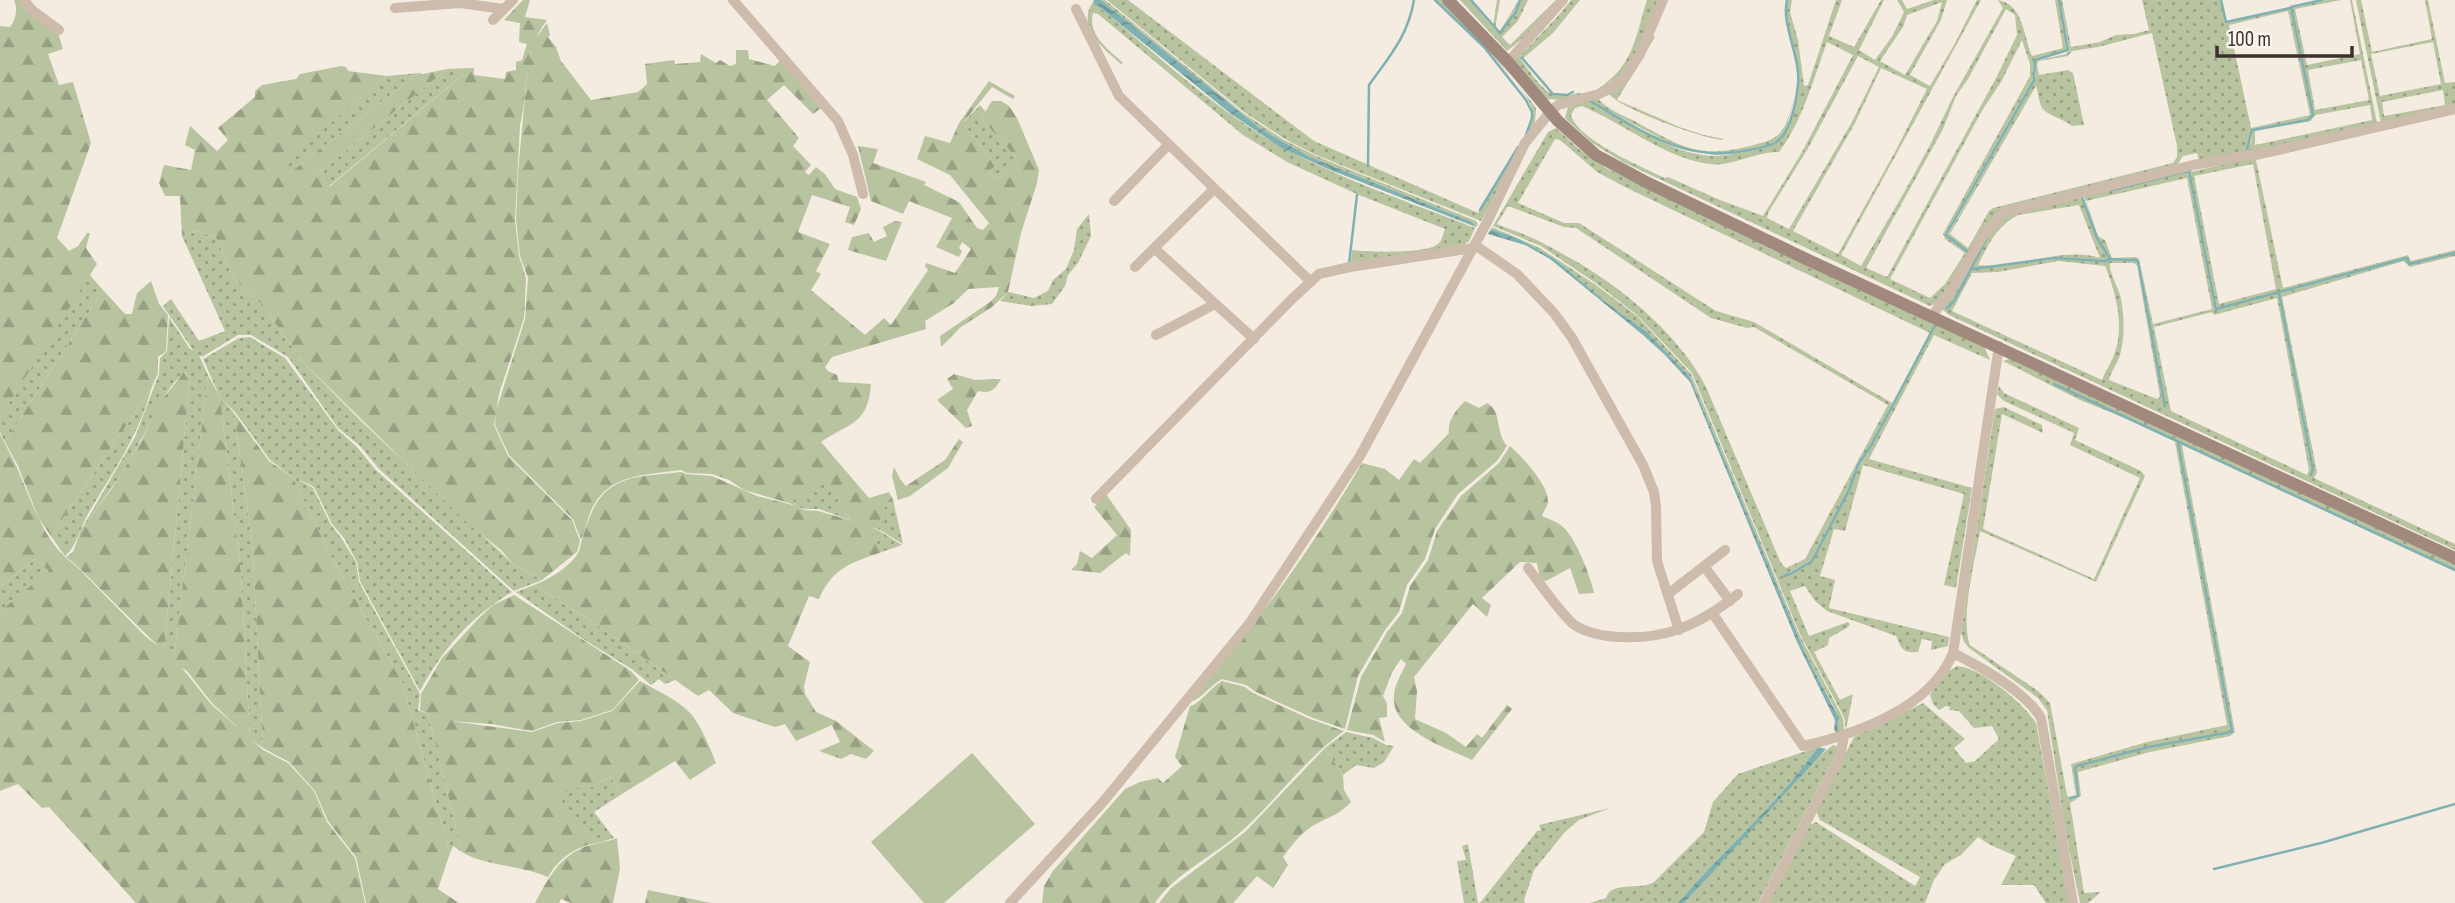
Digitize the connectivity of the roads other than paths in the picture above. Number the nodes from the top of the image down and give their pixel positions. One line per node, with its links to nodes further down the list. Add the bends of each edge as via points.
1 (24, 0): 12 (street)
2 (513, 0): 9 (street)
3 (733, 0): 18 (street, via 838,121)
4 (1448, 0): 13 (main road)
5 (1563, 0): 13 (street)
6 (1663, 0): 15 (street, via 1640,54 1621,81)
7 (435, 3): 8 (street); 9 (street)
8 (395, 8)
9 (504, 9): 11 (street)
10 (1076, 9): 16 (street, via 1119,96)
11 (493, 20)
12 (59, 30)
13 (1508, 62): 15 (main road)
14 (2455, 109): 25 (street, via 2193,165 2004,212 1984,234)
15 (1550, 111): 20 (street, via 1525,144); 25 (main road, via 1583,146 1620,168)
16 (1168, 145): 17 (street); 19 (street)
17 (1214, 189): 21 (street); 23 (street)
18 (863, 194)
19 (1114, 201)
20 (1474, 247): 23 (street, via 1350,267 1319,274); 34 (street, via 1517,274 1545,303 1588,365 1654,492 1657,561); 39 (street, via 1360,456 1256,615 1103,802)
21 (1154, 248): 22 (street); 24 (street)
22 (1135, 267)
23 (1311, 282): 27 (street)
24 (1215, 304): 26 (street); 27 (street)
25 (1932, 316): 28 (main road)
26 (1156, 335)
27 (1254, 338): 29 (street)
28 (1999, 346): 31 (main road); 37 (street)
29 (1096, 499)
30 (1725, 550): 32 (street)
31 (2455, 558)
32 (1704, 566): 34 (street); 35 (street, via 1734,597)
33 (1528, 568): 36 (street, via 1574,625 1600,635 1627,638)
34 (1668, 594): 36 (street)
35 (1713, 614): 36 (street); 38 (street, via 1803,746)
36 (1679, 631)
37 (1953, 653): 38 (street, via 1939,678 1916,699); 41 (street, via 1997,678 2028,702 2041,719)
38 (1844, 736): 40 (street, via 1840,757)
39 (1010, 903)
40 (1764, 903)
41 (2073, 903)

